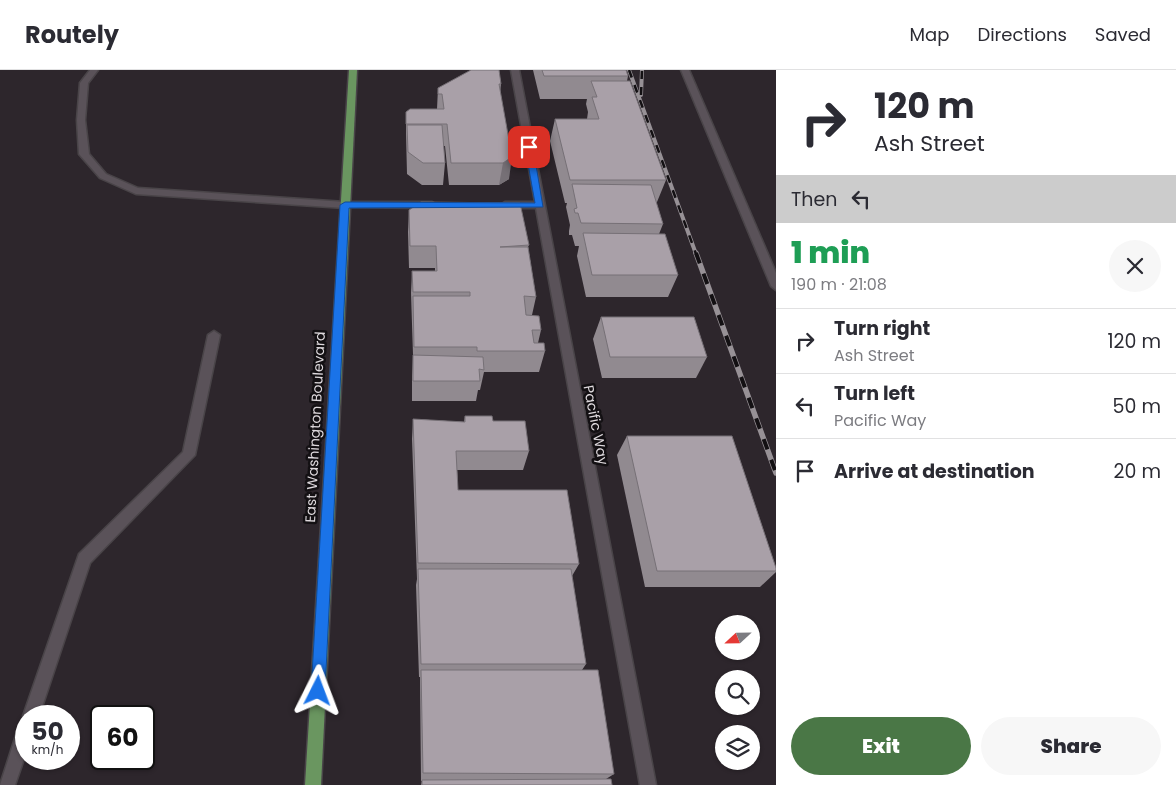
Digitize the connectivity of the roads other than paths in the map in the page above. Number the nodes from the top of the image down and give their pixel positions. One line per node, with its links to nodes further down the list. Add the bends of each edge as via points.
1 (94, 70): 5 (street, via 84,83 81,120 84,154 103,176 136,191)
2 (353, 70): 5 (main road, East Washington Boulevard)
3 (515, 70): 8 (street, Pacific Way)
4 (684, 70): 9 (street)
5 (345, 205): 6 (street); 14 (main road, East Washington Boulevard)
6 (440, 205)
7 (490, 205): 8 (street)
8 (540, 205): 15 (street, Pacific Way)
9 (776, 286)
10 (214, 335): 11 (street, via 189,456 84,559)
11 (34, 705)
12 (15, 761): 13 (street)
13 (7, 785)
14 (313, 785)
15 (648, 785)

